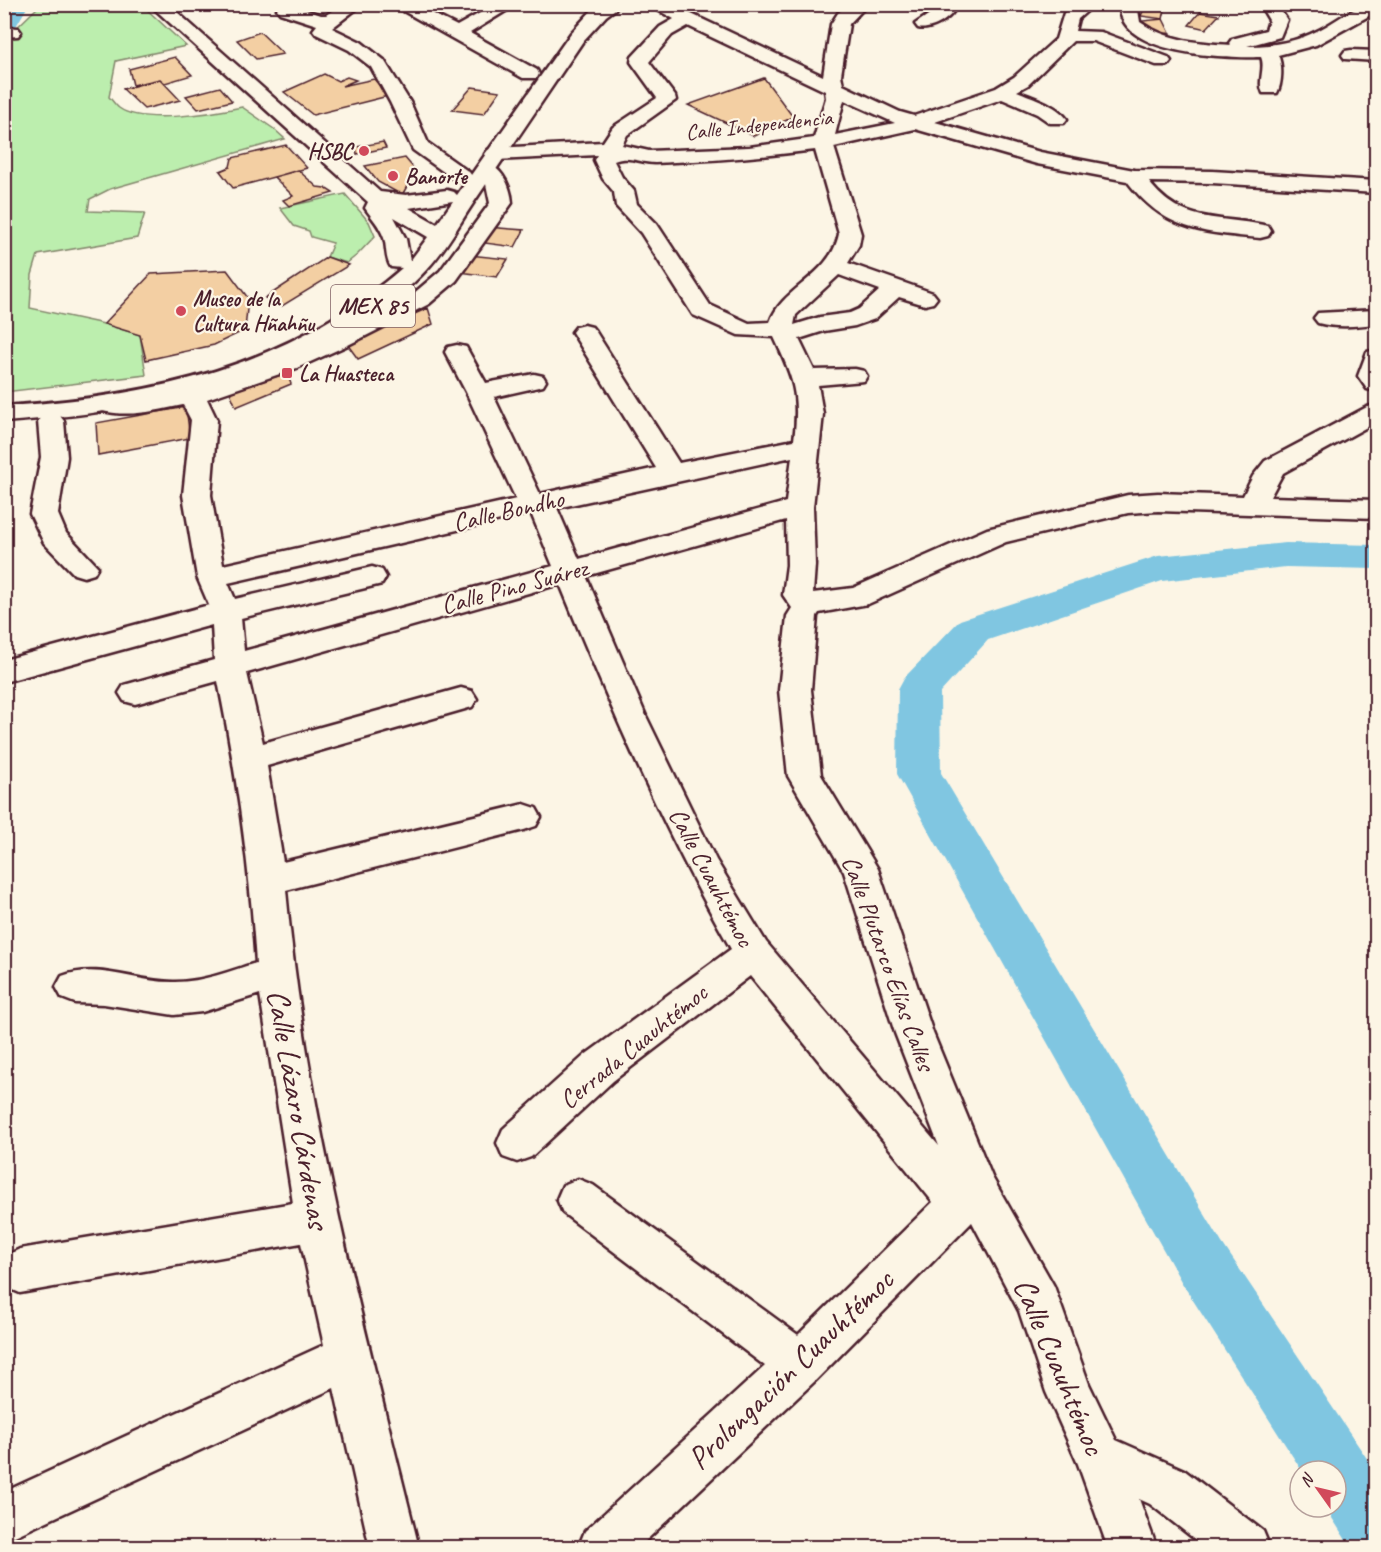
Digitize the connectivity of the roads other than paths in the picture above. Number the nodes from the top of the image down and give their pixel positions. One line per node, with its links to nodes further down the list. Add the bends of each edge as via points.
1 (157, 4): 39 (street)
2 (355, 4): 18 (street)
3 (399, 4): 19 (street)
4 (509, 4): 19 (street)
5 (593, 4): 26 (street, MEX 85)
6 (614, 4): 34 (street, MEX 85, via 600,12 577,37)
7 (655, 4): 16 (street)
8 (860, 4): 27 (street, via 840,24 832,75)
9 (942, 4): 17 (street, via 945,12)
10 (1087, 4): 20 (street, Calle Independencia, via 1070,17)
11 (1129, 4): 21 (street, via 1128,15 1134,27)
12 (1377, 5): 22 (street, via 1350,12 1319,37)
13 (286, 9): 18 (street)
14 (1272, 9): 21 (street, via 1278,20 1274,33 1245,43)
15 (722, 15): 16 (street)
16 (691, 22): 27 (street); 33 (street, via 666,31 641,57 640,62 666,100 620,131 614,138)
17 (924, 24)
18 (327, 26): 35 (street, via 378,64 420,146)
19 (457, 33): 26 (street)
20 (1066, 36): 25 (street, via 1095,36); 29 (street, Calle Independencia, via 1021,81)
21 (1180, 44): 22 (street)
22 (1267, 51): 28 (street, via 1272,62)
23 (1351, 55): 24 (street)
24 (1377, 56)
25 (1176, 64)
26 (530, 74): 35 (street, MEX 85)
27 (835, 88): 31 (street); 32 (street)
28 (1270, 89)
29 (1003, 92): 30 (street); 31 (street, Calle Independencia)
30 (1057, 119)
31 (911, 122): 32 (street, Calle Independencia); 36 (street, via 1037,158)
32 (823, 143): 33 (street, Calle Independencia, via 749,153 649,157); 43 (street, via 850,234 850,244)
33 (616, 149): 34 (street, Calle Independencia); 52 (street, via 604,160 624,191 627,206 649,230 701,310 746,330)
34 (490, 161): 41 (street, MEX 85); 46 (street, via 501,202 448,276)
35 (462, 176): 38 (street, MEX 85)
36 (1134, 176): 37 (street); 40 (street, via 1145,193 1176,218 1203,226)
37 (1377, 187)
38 (447, 196): 39 (street, via 416,203); 41 (street, MEX 85)
39 (376, 198): 41 (street); 42 (street, via 376,208 393,228)
40 (1260, 231)
41 (434, 232): 42 (street, MEX 85); 44 (street, MEX 85, via 420,264)
42 (399, 262): 61 (street, MEX 85, via 378,282 337,309 279,340 188,370 120,385)
43 (834, 266): 45 (street); 52 (street, via 786,312)
44 (400, 285): 46 (street); 50 (street, MEX 85)
45 (896, 287): 47 (street); 52 (street, via 867,314 855,319)
46 (427, 294): 50 (street)
47 (925, 298)
48 (1377, 317): 49 (street)
49 (1326, 318)
50 (355, 326): 59 (street, via 288,363)
51 (584, 332): 68 (street)
52 (783, 332): 56 (street)
53 (457, 352): 60 (street, Calle Cuauhtémoc)
54 (1377, 357): 58 (street, via 1370,376)
55 (855, 376): 56 (street)
56 (805, 378): 67 (street, via 810,414)
57 (534, 381): 60 (street)
58 (1377, 384)
59 (192, 391): 62 (street, via 138,407); 75 (street, Calle Lázaro Cárdenas, via 204,420 197,495)
60 (479, 392): 69 (street, Calle Cuauhtémoc)
61 (4, 396)
62 (101, 405): 64 (street); 66 (street)
63 (1377, 412): 70 (street, via 1274,466)
64 (4, 414)
65 (4, 420): 66 (street)
66 (51, 421): 73 (street, via 54,457 44,514 54,537)
67 (805, 446): 68 (street, Calle Bondho); 72 (street)
68 (672, 473): 69 (street, Calle Bondho)
69 (536, 504): 74 (street, Calle Cuauhtémoc); 75 (street, Calle Bondho)
70 (1252, 505): 71 (street); 77 (street, via 1128,504 997,535 816,615)
71 (1377, 509)
72 (789, 510): 74 (street, Calle Pino Suárez); 77 (street, via 779,594 782,603)
73 (84, 567)
74 (570, 571): 79 (street, Calle Pino Suárez); 86 (street, Calle Cuauhtémoc, via 630,716 703,868)
75 (211, 577): 78 (street, Calle Lázaro Cárdenas)
76 (372, 577): 78 (street)
77 (805, 610): 90 (street, Calle Plutarco Elías Calles, via 795,690 805,776 861,869)
78 (226, 611): 79 (street, Calle Lázaro Cárdenas); 80 (street)
79 (230, 665): 81 (street, Calle Pino Suárez); 83 (street, Calle Lázaro Cárdenas)
80 (4, 671)
81 (135, 693)
82 (461, 699): 83 (street)
83 (250, 759): 85 (street, Calle Lázaro Cárdenas)
84 (524, 817): 85 (street)
85 (268, 880): 87 (street, Calle Lázaro Cárdenas)
86 (753, 953): 89 (street, Cerrada Cuauhtémoc, via 599,1068); 90 (street, Calle Cuauhtémoc)
87 (275, 974): 88 (street, via 202,996 174,999); 92 (street, Calle Lázaro Cárdenas)
88 (75, 987)
89 (517, 1143)
90 (968, 1196): 95 (street, Prolongación Cuauhtémoc); 96 (street, Calle Cuauhtémoc, via 1038,1302 1069,1392)
91 (578, 1199): 95 (street)
92 (317, 1220): 93 (street); 94 (street, Calle Lázaro Cárdenas)
93 (20, 1271)
94 (350, 1357): 97 (street); 98 (street, Calle Lázaro Cárdenas)
95 (800, 1364): 99 (street, Prolongación Cuauhtémoc)
96 (1099, 1457): 100 (street, Calle Cuauhtémoc); 101 (street, via 1167,1487)
97 (4, 1517)
98 (395, 1548)
99 (602, 1548)
100 (1133, 1548)
101 (1246, 1548)

